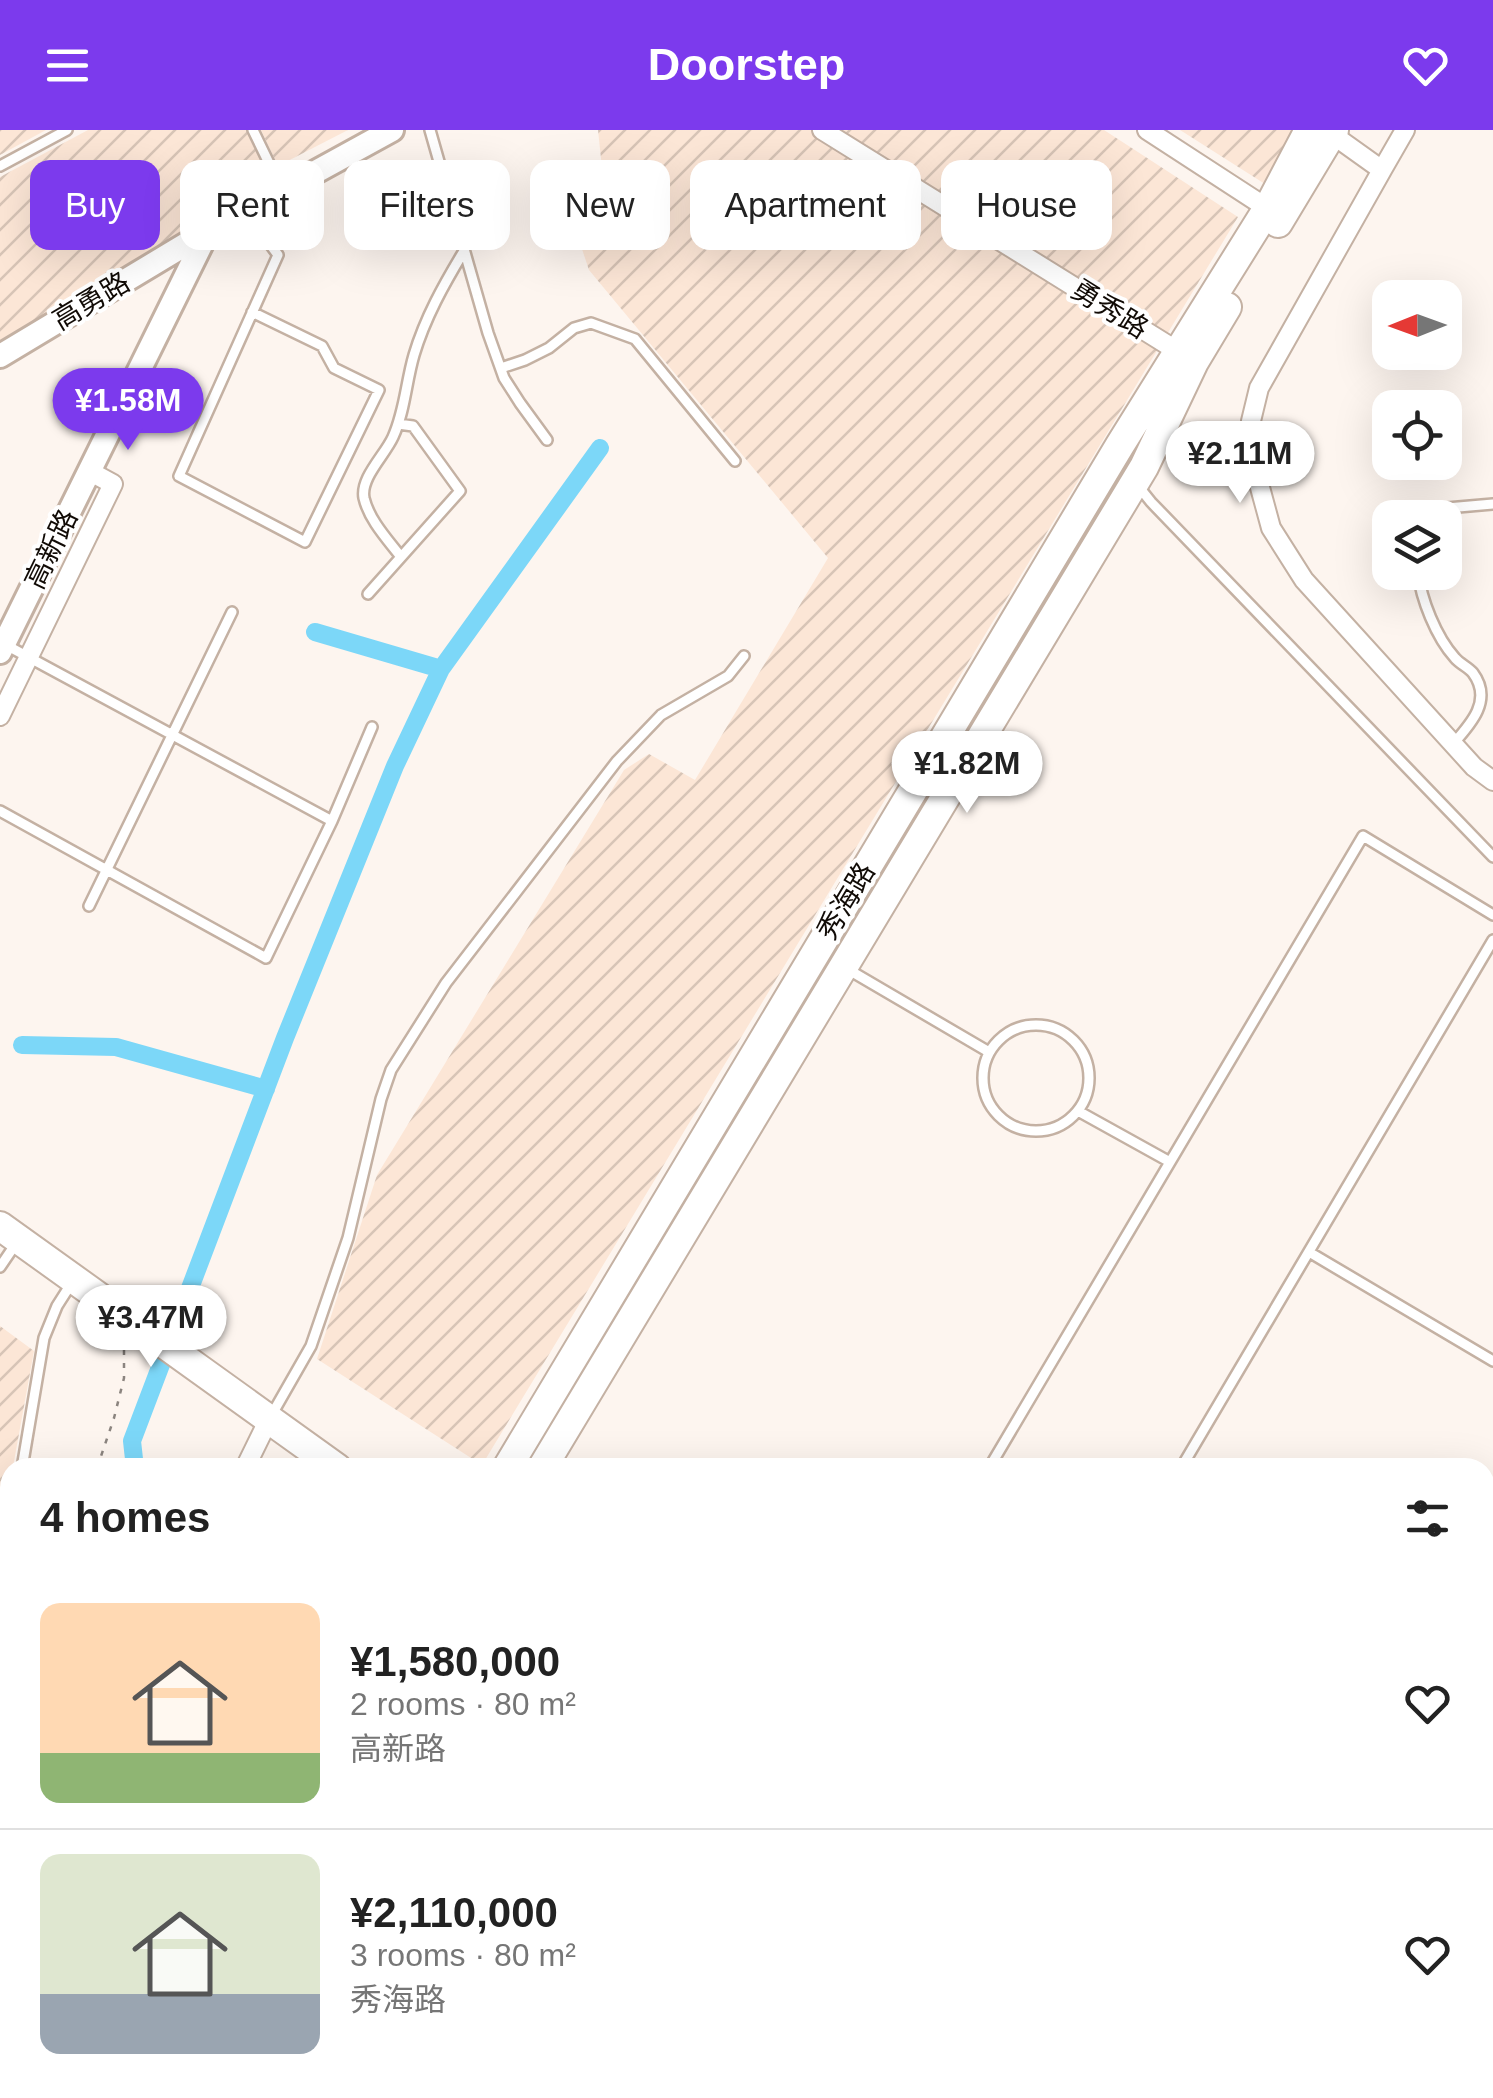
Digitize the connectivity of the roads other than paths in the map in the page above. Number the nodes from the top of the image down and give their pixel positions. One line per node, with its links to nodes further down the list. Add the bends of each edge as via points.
1 (67, 130): 10 (lane)
2 (254, 130): 9 (lane)
3 (392, 130): 11 (street, 高勇路)
4 (430, 130): 17 (lane)
5 (822, 130): 20 (street, 勇秀路)
6 (1146, 130): 13 (street)
7 (1405, 130): 12 (street)
8 (1325, 131): 12 (street); 13 (main road, 秀海路)
9 (268, 160)
10 (0, 166)
11 (324, 167)
12 (1382, 170): 39 (street, via 1259,388 1251,420 1254,469 1271,528 1304,580)
13 (1275, 213): 20 (main road, 秀海路)
14 (180, 248): 19 (street, 高勇路)
15 (199, 250): 25 (street, 高新路)
16 (274, 250): 18 (lane, via 278,255)
17 (464, 251): 21 (lane); 22 (lane, via 414,354)
18 (252, 312): 18 (lane, via 179,476 306,542 379,390 334,368 322,346)
19 (0, 356)
20 (1186, 356): 26 (main road, 秀海路); 49 (main road, 秀海路)
21 (501, 368): 23 (lane); 24 (lane, via 592,323 635,340)
22 (398, 424): 29 (lane, via 364,499); 29 (lane, via 413,426 460,491)
23 (548, 440)
24 (735, 460)
25 (89, 471): 33 (street, 高新路); 35 (street, via 113,484)
26 (1135, 482): 43 (lane); 48 (main road, 秀海路)
27 (1493, 504): 28 (lane)
28 (1462, 507)
29 (401, 557): 31 (lane)
30 (1420, 590): 39 (lane, via 1434,625 1485,692 1482,712)
31 (368, 594)
32 (232, 612): 38 (lane)
33 (2, 648): 35 (lane)
34 (744, 656): 59 (lane, via 728,676 661,716 617,761 446,983 400,1055 380,1099 348,1238 311,1346)
35 (28, 657): 36 (street); 38 (lane)
36 (0, 716)
37 (372, 727): 42 (lane)
38 (172, 734): 42 (lane); 44 (lane)
39 (1453, 744): 40 (street)
40 (1493, 782)
41 (0, 811): 44 (lane)
42 (332, 820): 44 (lane, via 266,958)
43 (1493, 857)
44 (106, 870): 45 (lane)
45 (89, 906)
46 (1493, 915): 53 (lane, via 1363,836)
47 (1493, 940): 55 (lane)
48 (843, 966): 50 (main road, 秀海路); 51 (lane)
49 (778, 1014): 50 (street); 63 (main road, 秀海路)
50 (805, 1030): 64 (main road, 秀海路)
51 (989, 1052): 52 (lane, via 982,1086 998,1117 1030,1132 1065,1124); 52 (lane, via 1014,1028 1032,1024 1065,1033 1086,1060 1089,1078)
52 (1078, 1112): 53 (lane)
53 (1170, 1162): 65 (lane)
54 (9, 1233): 56 (lane); 57 (main road)
55 (1309, 1252): 58 (lane); 66 (lane)
56 (0, 1268)
57 (74, 1279): 59 (main road); 60 (lane, via 44,1338)
58 (1493, 1361)
59 (269, 1419): 61 (street); 62 (main road)
60 (24, 1458)
61 (250, 1458)
62 (323, 1458)
63 (513, 1458)
64 (548, 1458)
65 (995, 1458)
66 (1187, 1458)

